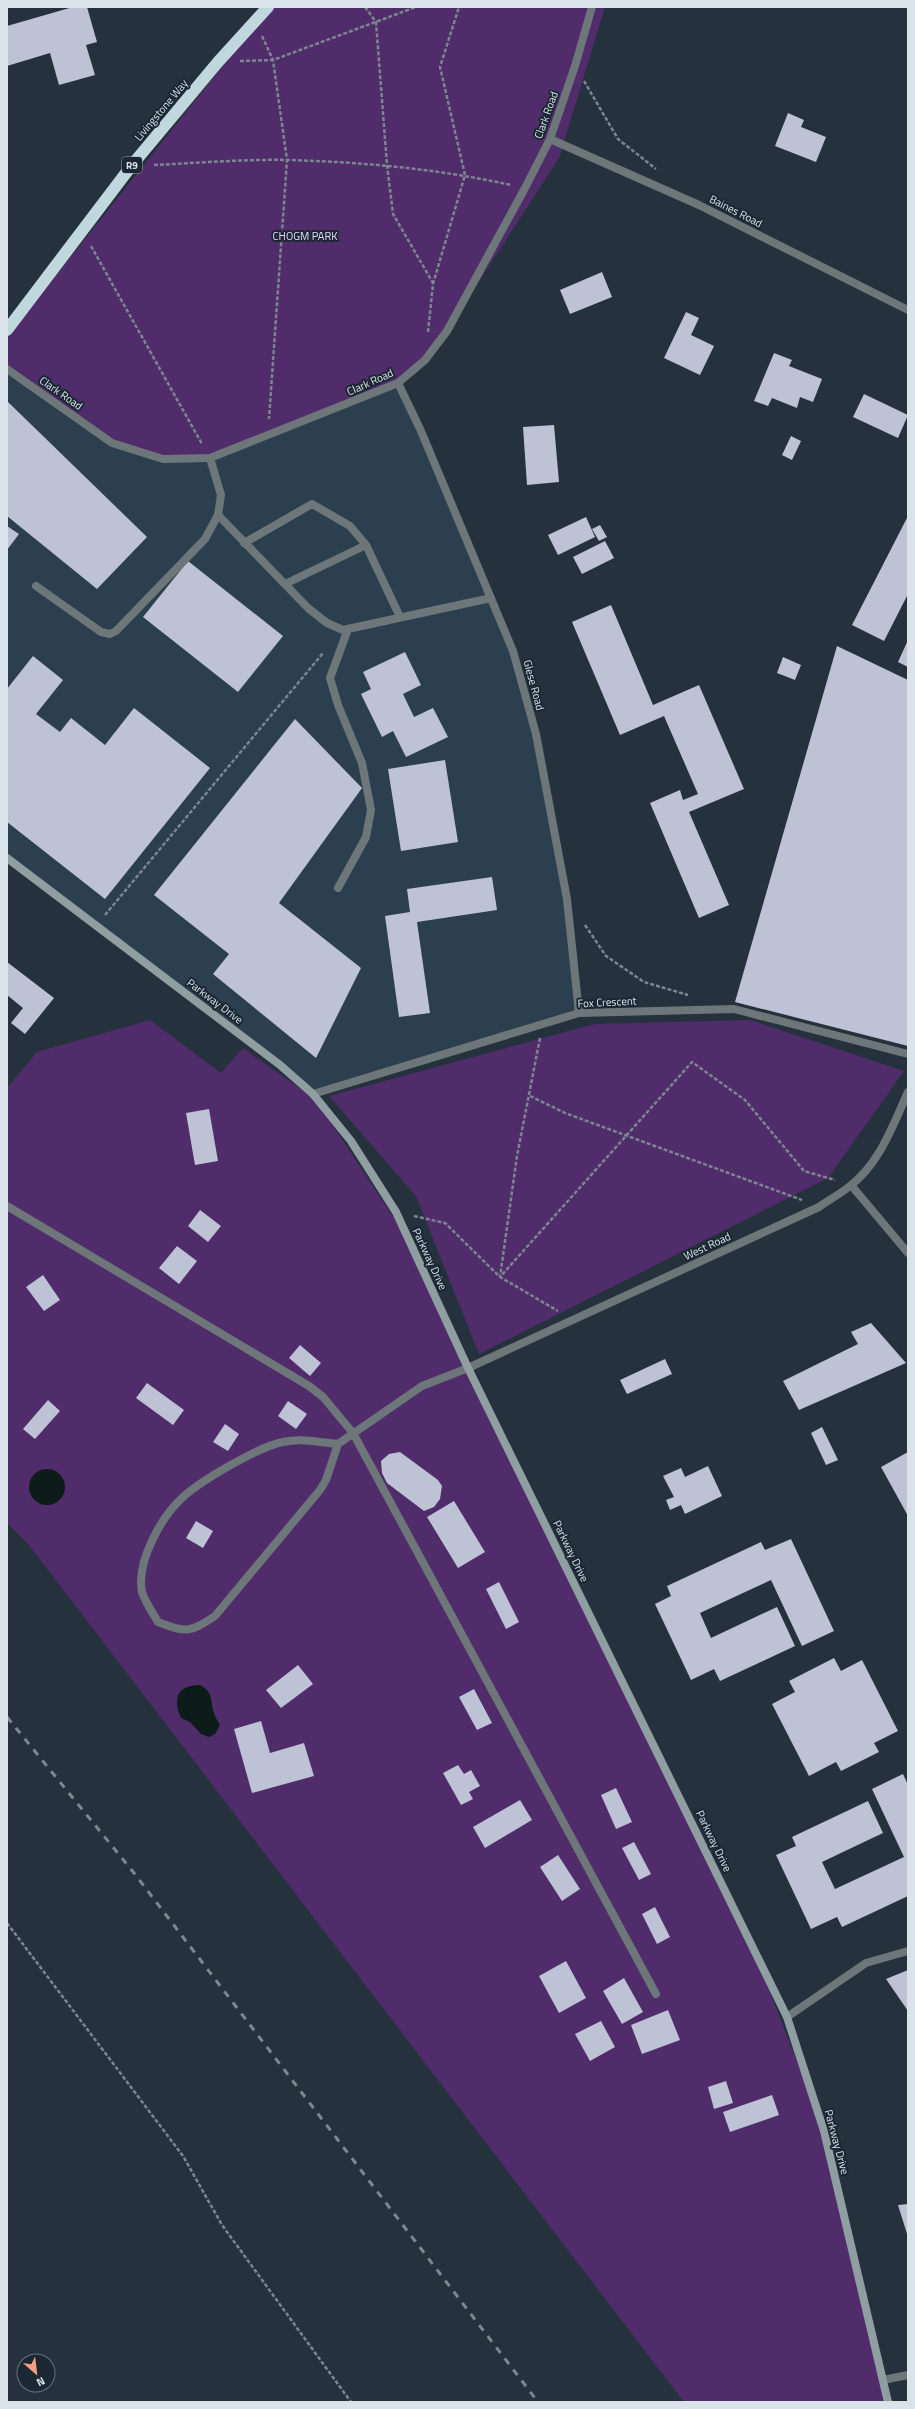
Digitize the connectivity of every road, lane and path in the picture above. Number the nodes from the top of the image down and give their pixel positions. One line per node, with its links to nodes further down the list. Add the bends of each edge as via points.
1 (268, 7): 6 (highway, Livingstone Way / R9)
2 (365, 7): 7 (path)
3 (416, 7): 7 (path)
4 (459, 7): 16 (path, via 440,67)
5 (592, 7): 10 (street, Clark Road)
6 (255, 19): 8 (path); 9 (highway, Livingstone Way / R9)
7 (376, 22): 8 (path); 14 (path)
8 (273, 60): 9 (path); 12 (path)
9 (218, 62): 13 (highway, Livingstone Way / R9)
10 (575, 66): 11 (street, Clark Road); 15 (path, via 618,138)
11 (550, 139): 17 (street, Clark Road); 20 (street, Baines Road, via 700,205)
12 (287, 160): 13 (path); 14 (path); 25 (path)
13 (132, 165): 18 (highway, Livingstone Way / R9)
14 (387, 165): 16 (path); 19 (path, via 393,214)
15 (658, 172)
16 (465, 174): 17 (path); 19 (path)
17 (525, 188): 22 (street, Clark Road, via 447,331)
18 (83, 230): 21 (highway, Livingstone Way / R9); 26 (path)
19 (433, 284): 22 (path)
20 (908, 310)
21 (7, 330)
22 (425, 360): 24 (street, Clark Road)
23 (7, 369): 26 (street, Clark Road, via 112,443 163,459)
24 (398, 383): 25 (street, Clark Road); 32 (street, Glese Road, via 421,431)
25 (268, 435): 26 (street, Clark Road)
26 (210, 458): 27 (street, via 221,494)
27 (218, 515): 28 (street); 31 (street, via 205,539 116,631 110,634 101,632)
28 (244, 543): 29 (street, via 312,504 350,526); 30 (street)
29 (366, 545): 30 (street); 33 (street)
30 (285, 584): 34 (street, via 327,623)
31 (36, 586)
32 (491, 598): 33 (street); 40 (street, Glese Road, via 513,651 536,734 567,899)
33 (400, 617): 34 (street)
34 (345, 629): 36 (street, via 330,678 338,705 362,763 371,810 366,837); 38 (path)
35 (7, 858): 38 (street, Parkway Drive)
36 (338, 888)
37 (584, 924): 39 (path, via 606,956 644,982)
38 (96, 927): 44 (street, Parkway Drive, via 238,1032)
39 (689, 996)
40 (579, 1013): 41 (street, Fox Crescent); 42 (street, Fox Crescent, via 734,1009)
41 (544, 1024): 44 (street, Fox Crescent); 45 (path)
42 (908, 1054)
43 (908, 1092): 47 (street, West Road, via 885,1144)
44 (313, 1094): 50 (street, Parkway Drive, via 351,1141)
45 (530, 1096): 46 (path, via 565,1113); 52 (path, via 517,1156)
46 (627, 1135): 47 (path, via 692,1062 745,1100 804,1171); 49 (path); 52 (path)
47 (851, 1186): 49 (street, West Road); 51 (street)
48 (7, 1206): 55 (street, via 309,1386 323,1397)
49 (819, 1207): 53 (street, West Road)
50 (396, 1212): 52 (path, via 445,1223); 54 (street, Parkway Drive)
51 (908, 1253)
52 (500, 1277): 53 (path)
53 (574, 1320): 54 (street, West Road)
54 (468, 1368): 55 (street, West Road, via 422,1386); 60 (street, Parkway Drive)
55 (353, 1433): 56 (street, West Road); 59 (street)
56 (338, 1444): 56 (street, via 298,1440 272,1445 229,1466 183,1497 161,1525 144,1560 142,1592 158,1622 178,1630 194,1630 215,1616 320,1490)
57 (7, 1924): 63 (path, via 183,2156 222,2225)
58 (908, 1951): 60 (street, via 866,1963)
59 (656, 1994)
60 (787, 2017): 62 (street, Parkway Drive, via 824,2131)
61 (908, 2375): 62 (street)
62 (883, 2380): 64 (street, Parkway Drive)
63 (350, 2402)
64 (888, 2402)

